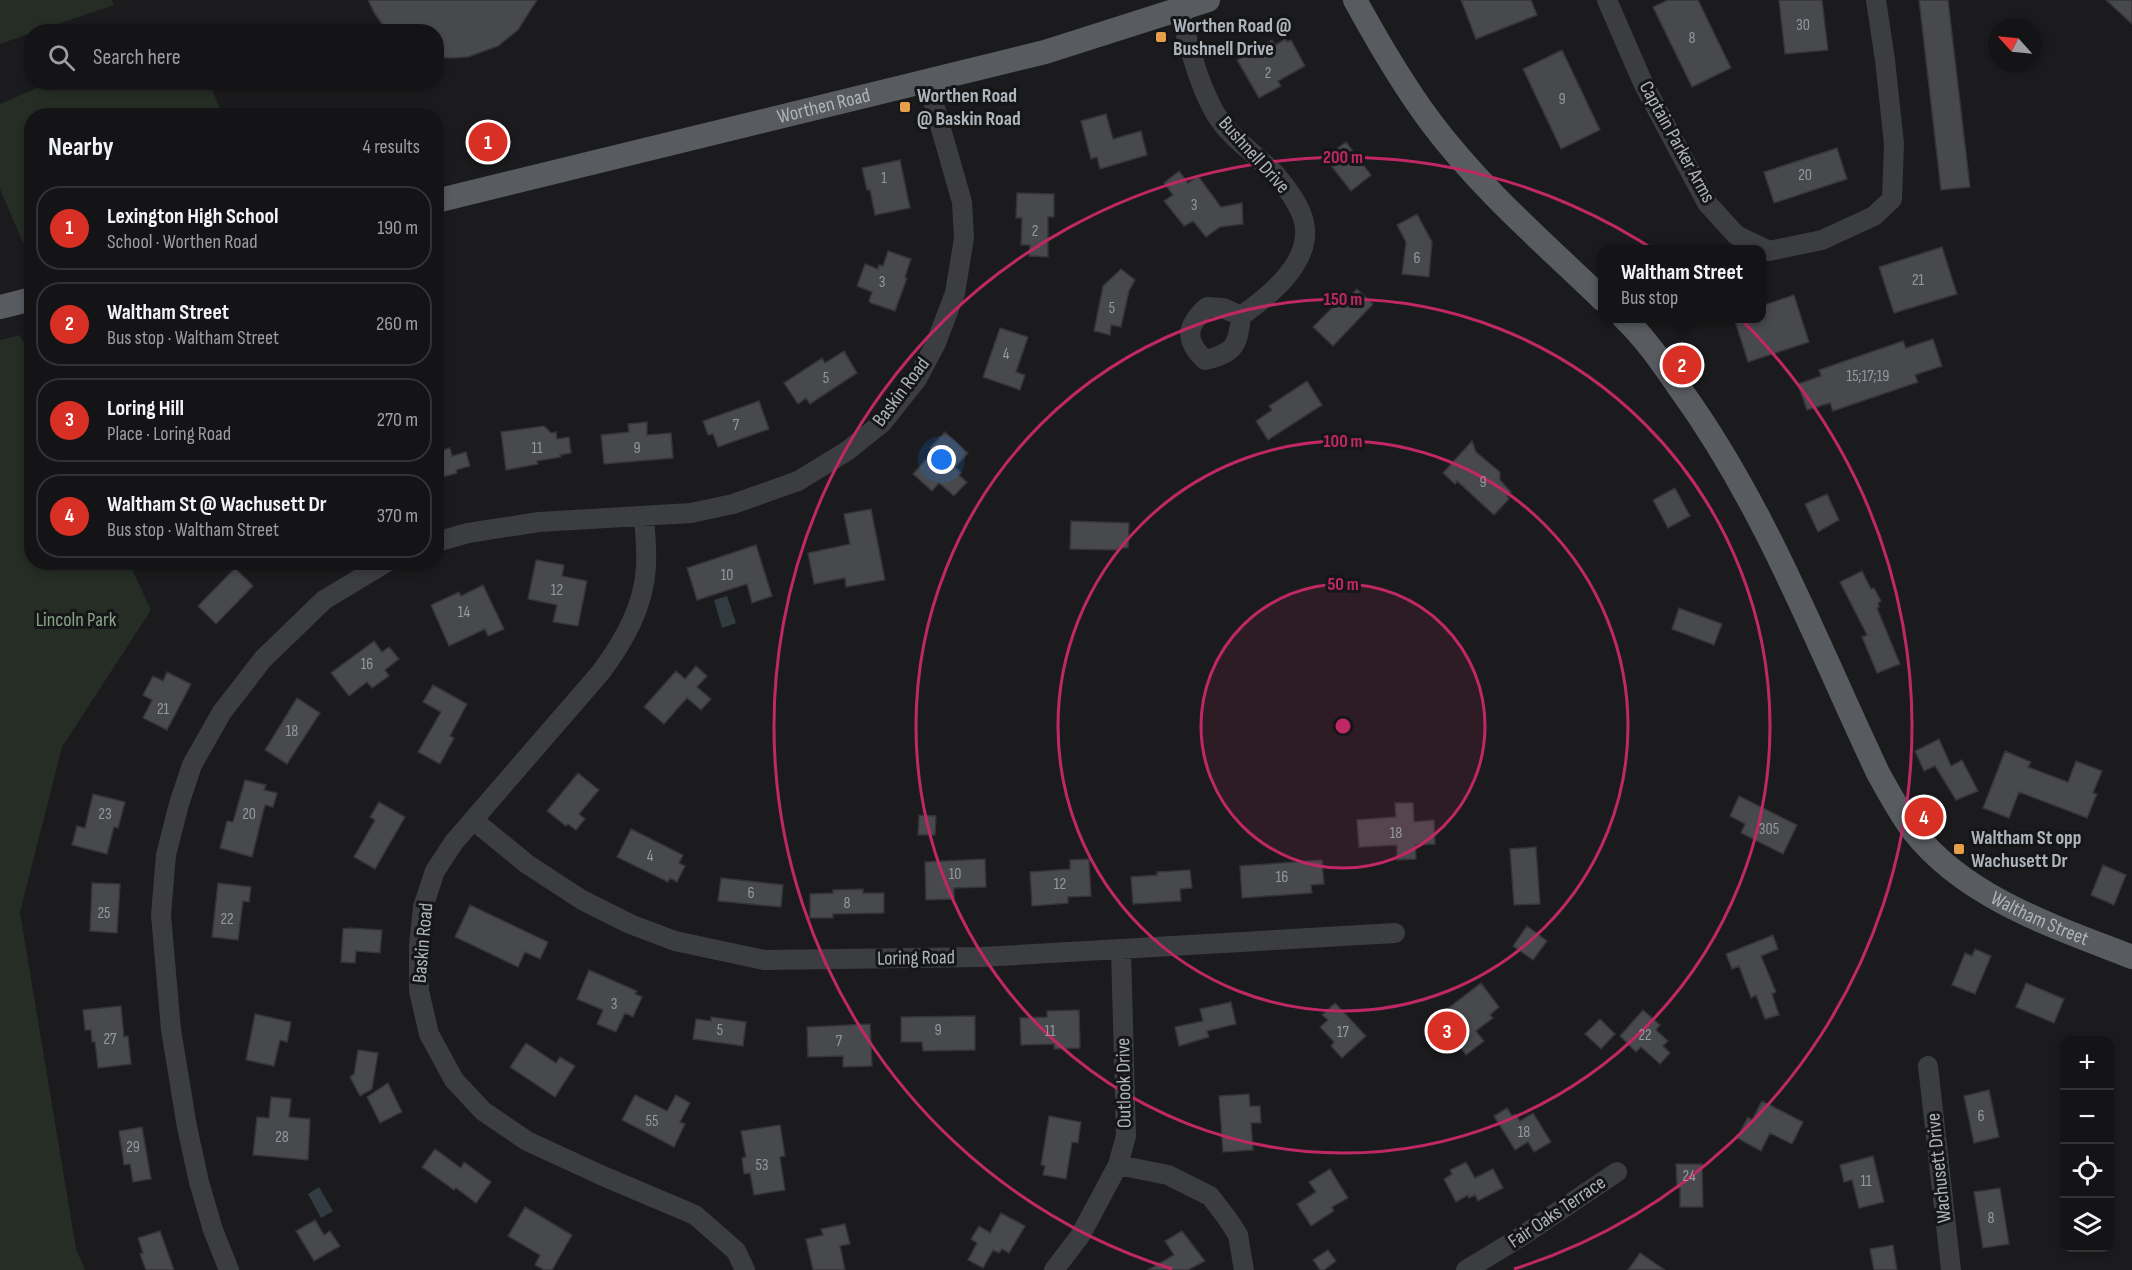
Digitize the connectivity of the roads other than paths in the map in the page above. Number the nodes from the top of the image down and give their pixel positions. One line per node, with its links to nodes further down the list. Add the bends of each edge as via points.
1 (1209, 0): 5 (main road, Worthen Road)
2 (1355, 0): 10 (main road, via 1394,69 1431,122 1498,200)
3 (1607, 0): 8 (street, Captain Parker Arms, via 1643,83 1707,202 1736,235)
4 (1876, 0): 9 (street, Captain Parker Arms, via 1894,144 1892,199 1874,216 1822,240)
5 (1179, 9): 6 (main road, Worthen Road, via 1045,52); 13 (street, Bushnell Drive, via 1198,76 1216,114 1239,143 1275,174 1294,200 1304,223 1303,249 1289,273)
6 (927, 81): 7 (main road, Worthen Road); 15 (street, Baskin Road, via 962,202 964,238 952,302 917,379 882,423 847,452 798,481 732,504 691,513)
7 (444, 199)
8 (1757, 245)
9 (1766, 250)
10 (1598, 294)
11 (24, 301): 12 (main road)
12 (0, 308)
13 (1241, 316)
14 (1629, 323): 21 (main road, Waltham Street, via 1705,424 1754,508 1878,773 1914,831 1952,868 1995,898)
15 (645, 516): 16 (street, Baskin Road, via 538,522); 18 (street, Baskin Road, via 646,568 635,615 619,647)
16 (444, 540)
17 (374, 570): 25 (street, via 324,600 263,658 222,712 192,765 166,855 161,915 171,1030 200,1182)
18 (473, 820): 20 (street, Loring Road, via 527,864 582,900 630,924 675,941 764,960 982,957); 26 (street, Baskin Road, via 435,871 423,907 419,945 418,991 429,1034 454,1080 483,1111 527,1140 695,1215 736,1251)
19 (1395, 933): 20 (street, Loring Road)
20 (1121, 950): 23 (street, Outlook Drive, via 1126,1136)
21 (2132, 957)
22 (1928, 1066): 30 (street, Wachusett Drive)
23 (1118, 1165): 27 (street, Outlook Drive, via 1080,1236); 28 (street, via 1168,1175 1209,1196 1238,1235)
24 (1617, 1172): 29 (street, Fair Oaks Terrace)
25 (229, 1270)
26 (745, 1270)
27 (1054, 1270)
28 (1244, 1270)
29 (1466, 1270)
30 (1951, 1270)

